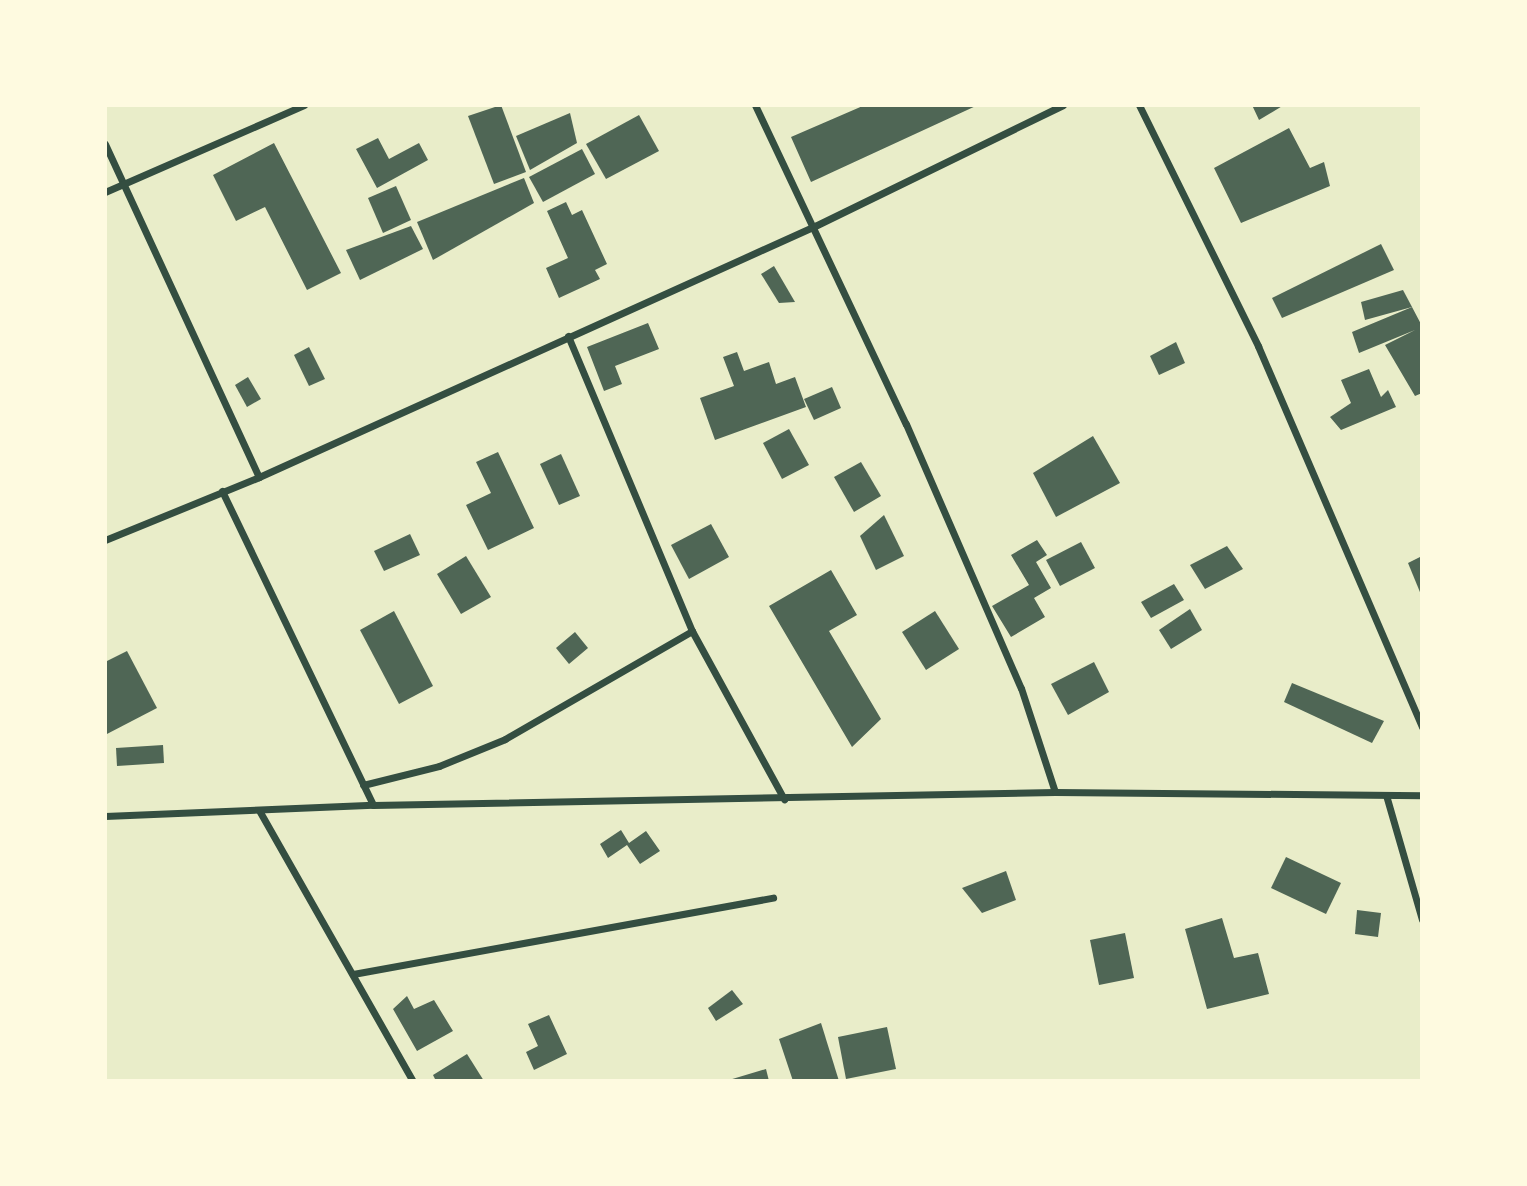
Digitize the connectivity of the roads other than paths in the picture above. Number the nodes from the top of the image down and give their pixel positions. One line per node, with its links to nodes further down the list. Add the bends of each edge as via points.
1 (304, 105): 6 (street)
2 (755, 105): 8 (street)
3 (1063, 105): 8 (street)
4 (1139, 105): 14 (street, via 1258,346)
5 (105, 144): 6 (street)
6 (124, 186): 7 (street); 10 (street)
7 (105, 192)
8 (814, 226): 9 (street); 16 (street, via 1021,688)
9 (568, 337): 10 (street); 13 (street)
10 (259, 477): 11 (street)
11 (222, 491): 12 (street); 15 (street)
12 (105, 540)
13 (692, 631): 15 (street, via 505,739 439,766); 19 (street)
14 (1422, 727)
15 (363, 785): 20 (street)
16 (1055, 792): 17 (street); 19 (street)
17 (1386, 794): 18 (street); 24 (street)
18 (1422, 795)
19 (783, 799): 20 (street)
20 (373, 805): 21 (street)
21 (260, 812): 22 (street); 25 (street)
22 (105, 816)
23 (773, 898): 25 (street)
24 (1422, 920)
25 (353, 974): 26 (street)
26 (413, 1081)

